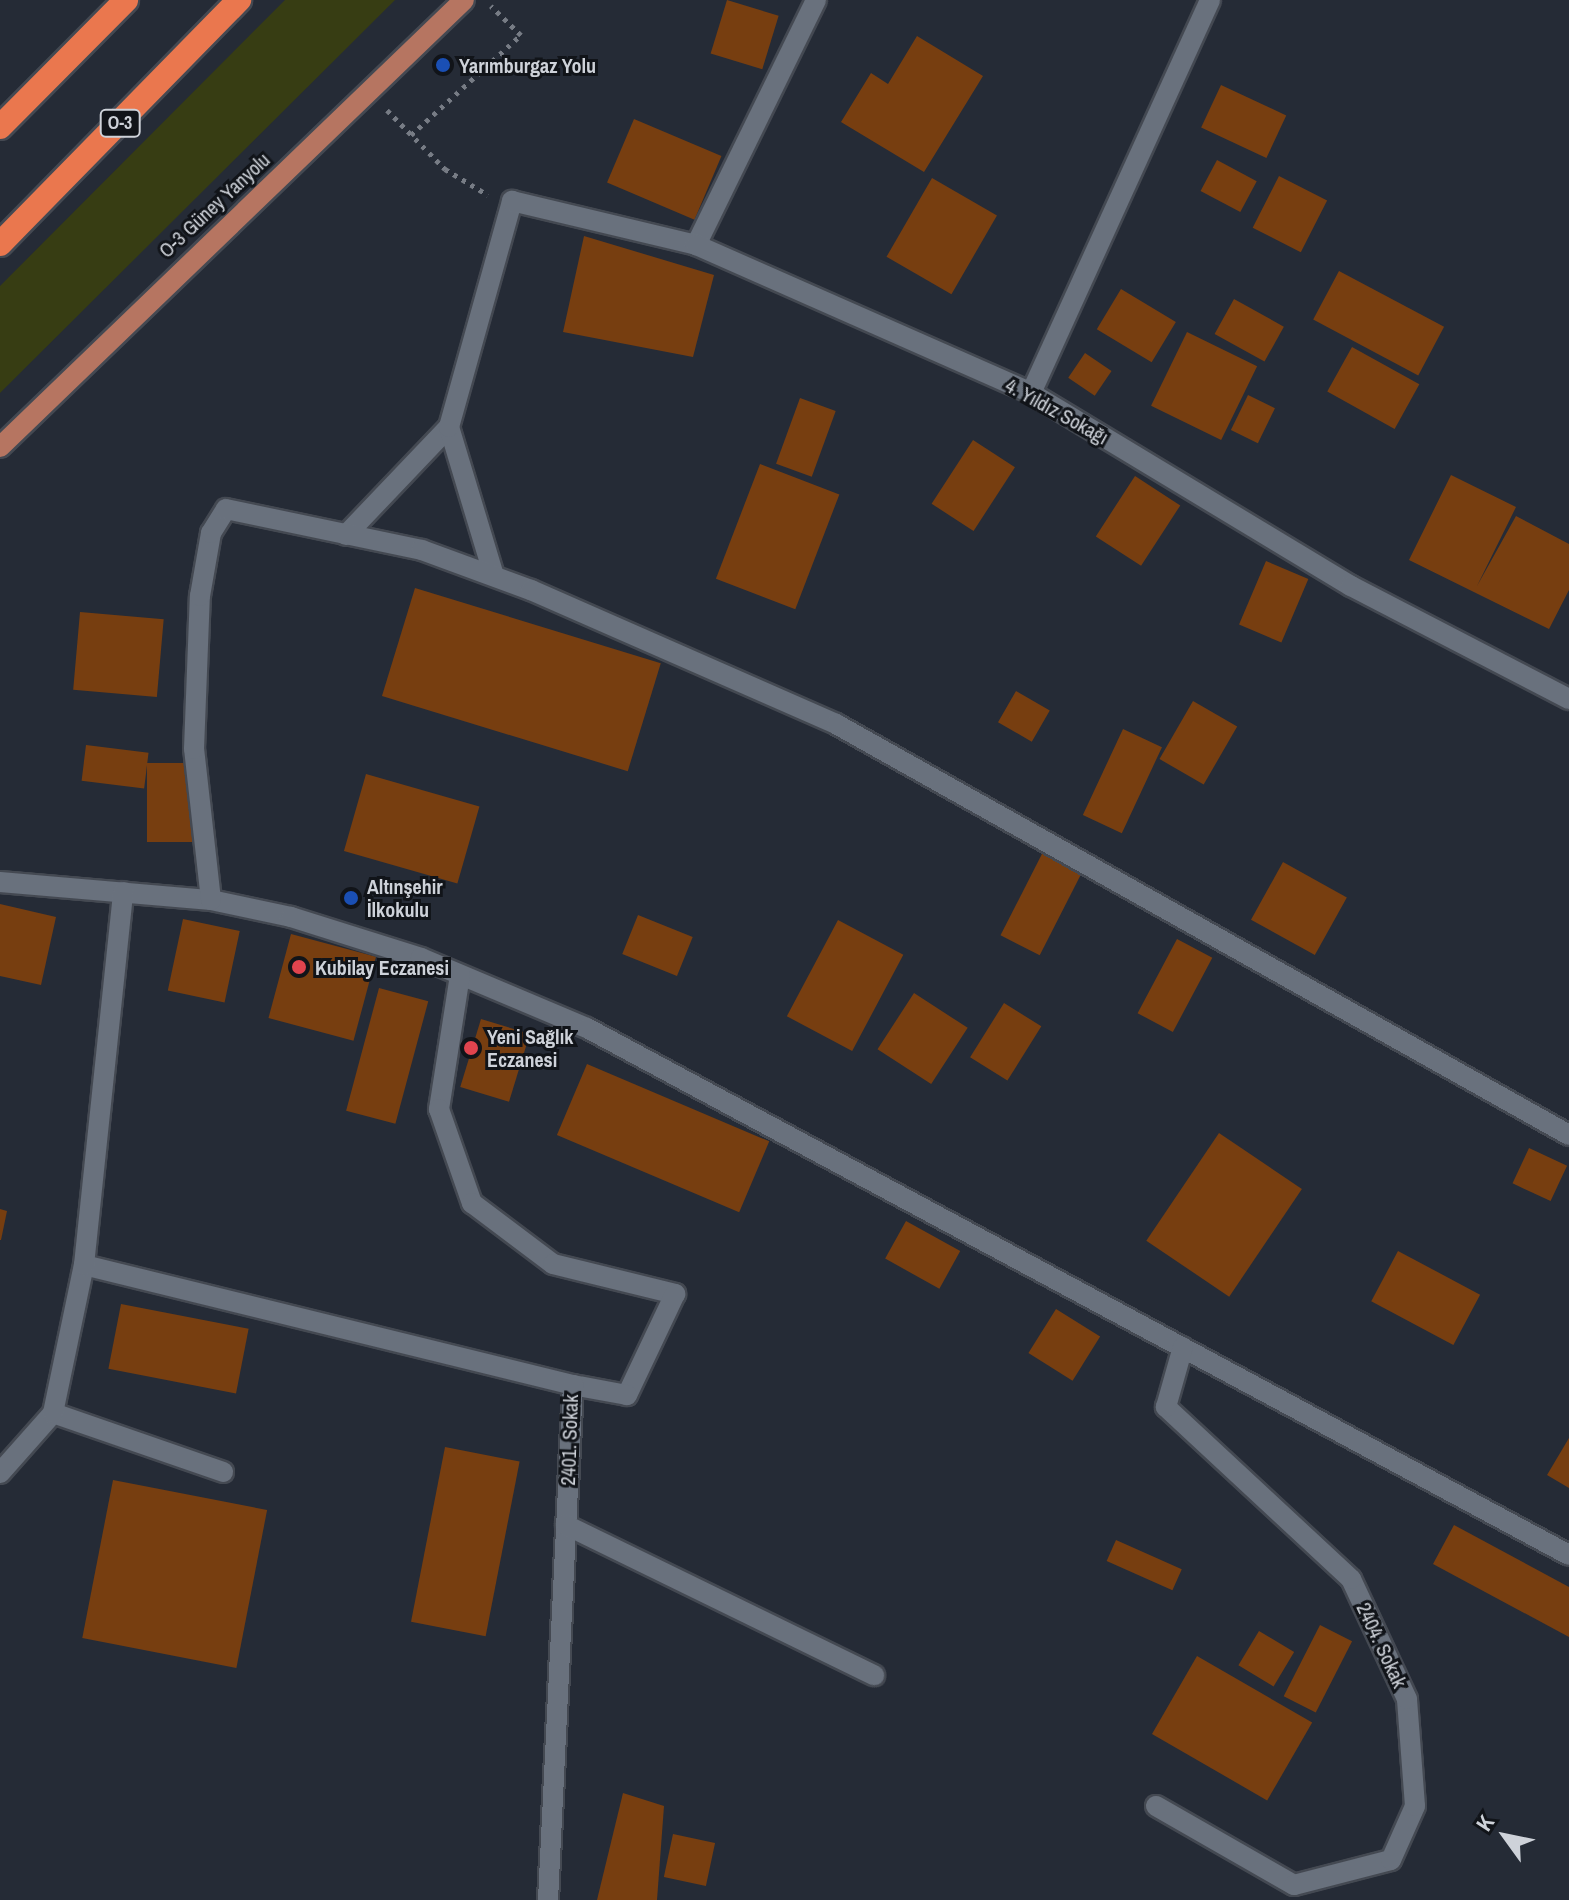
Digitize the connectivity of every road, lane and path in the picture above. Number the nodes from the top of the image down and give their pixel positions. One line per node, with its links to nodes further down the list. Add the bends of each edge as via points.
1 (126, 0): 8 (highway)
2 (239, 0): 11 (highway, O-3)
3 (464, 0): 7 (main road, O-3 Güney Yanyolu)
4 (484, 0): 9 (path, via 521,35)
5 (816, 0): 12 (street)
6 (1210, 0): 13 (street)
7 (370, 91): 9 (path); 15 (main road, O-3 Güney Yanyolu)
8 (0, 127)
9 (411, 135): 10 (path, via 474,191)
10 (512, 201): 12 (street, 4. Yıldız Sokağı); 14 (street)
11 (0, 244)
12 (696, 245): 13 (street, 4. Yıldız Sokağı)
13 (1031, 393): 18 (street, 4. Yıldız Sokağı, via 1351,586)
14 (449, 427): 16 (street); 17 (street)
15 (0, 447)
16 (346, 535): 17 (street, via 422,550); 21 (street, via 226,509 211,533 200,596 194,749)
17 (494, 576): 23 (street, via 836,724)
18 (1569, 699)
19 (0, 882): 20 (street)
20 (123, 892): 21 (street); 24 (street)
21 (211, 900): 22 (street, via 291,917)
22 (460, 975): 25 (street, via 587,1028); 26 (street, via 439,1109 472,1203 553,1264 675,1294 627,1395)
23 (1569, 1135)
24 (84, 1265): 26 (street, 2401. Sokak); 27 (street)
25 (1183, 1347): 31 (street); 33 (street, 2404. Sokak, via 1166,1407 1351,1579 1407,1699 1415,1806 1391,1860 1294,1885)
26 (573, 1385): 30 (street, 2401. Sokak)
27 (53, 1413): 28 (street); 29 (street)
28 (223, 1472)
29 (2, 1473)
30 (566, 1525): 32 (street); 34 (street, 2401. Sokak)
31 (1569, 1555)
32 (874, 1675)
33 (1156, 1806)
34 (548, 1900)

